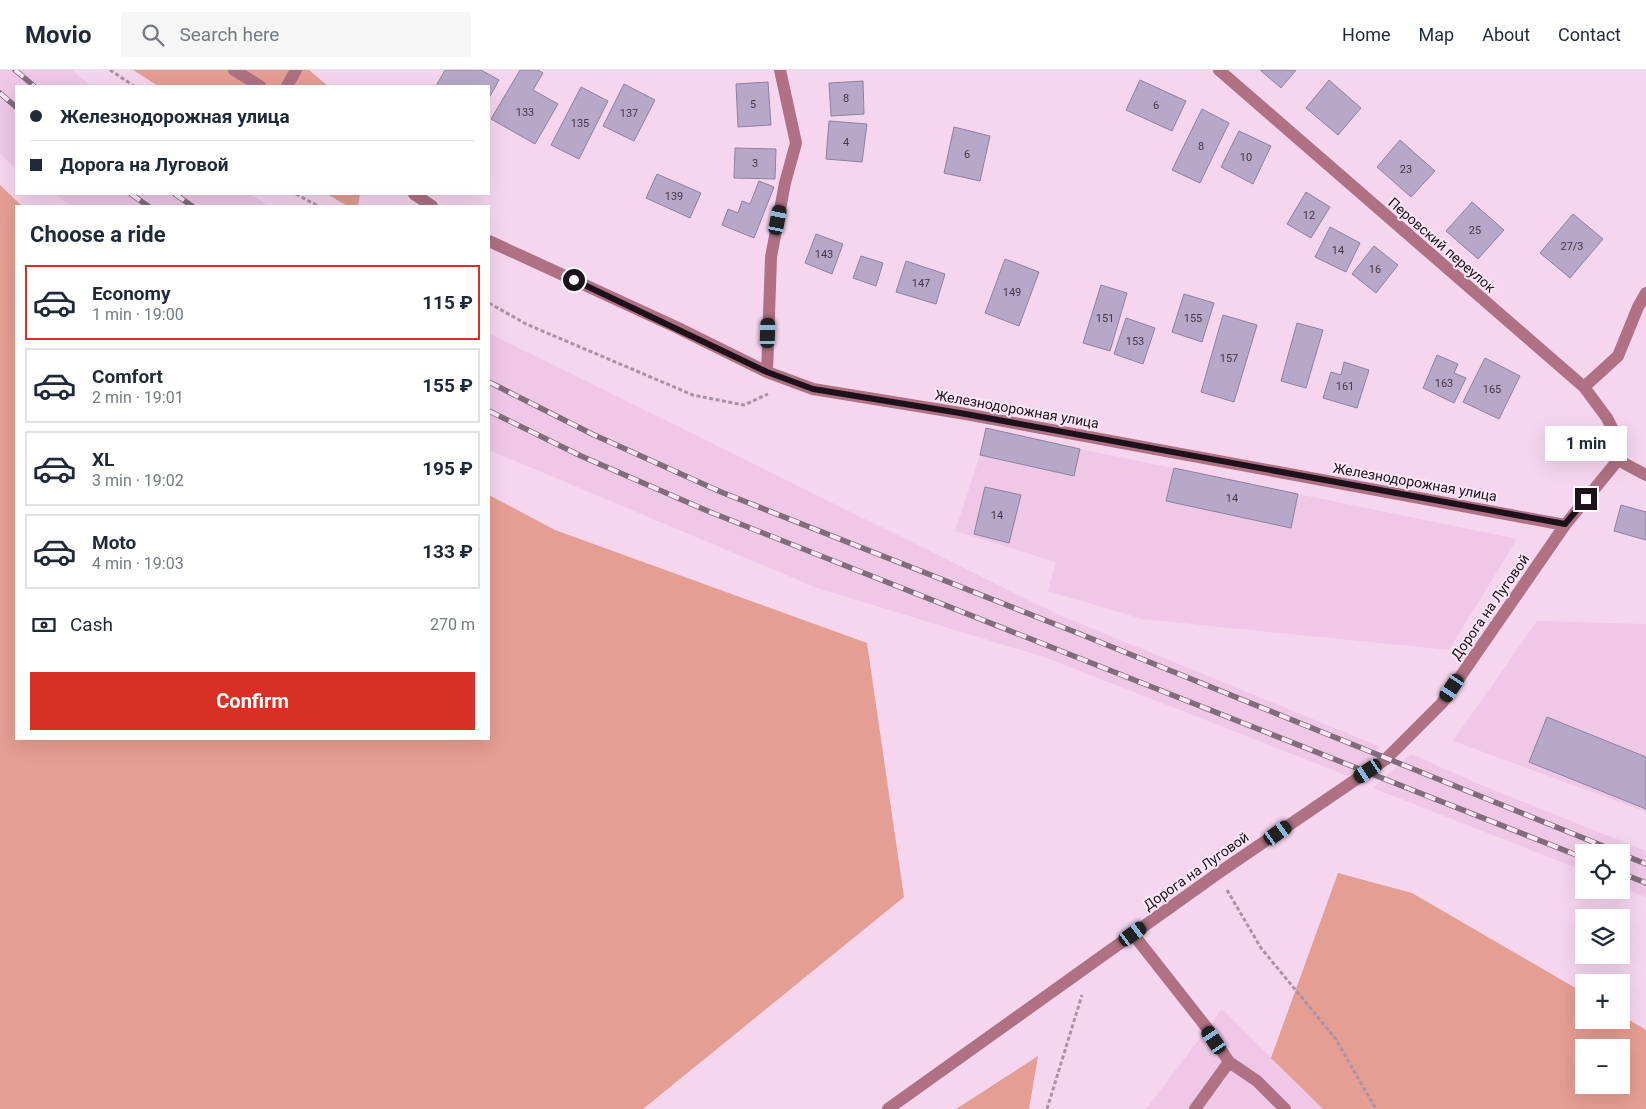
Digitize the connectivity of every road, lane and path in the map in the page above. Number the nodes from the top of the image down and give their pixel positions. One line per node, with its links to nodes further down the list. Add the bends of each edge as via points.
1 (110, 70): 6 (path)
2 (234, 70): 7 (street)
3 (296, 70): 8 (street)
4 (780, 70): 16 (street, via 796,143 771,257)
5 (1219, 70): 18 (street, Перовский переулок)
6 (132, 85)
7 (258, 85)
8 (288, 85)
9 (298, 195): 11 (path)
10 (416, 195): 12 (street)
11 (316, 205)
12 (430, 205)
13 (490, 241): 16 (street, Железнодорожная улица)
14 (1646, 293): 18 (street, via 1618,356)
15 (490, 304): 17 (path, via 526,324 694,395 744,405)
16 (767, 372): 17 (street, Железнодорожная улица)
17 (795, 382): 21 (street, Железнодорожная улица, via 813,389)
18 (1584, 388): 19 (street, Перовский переулок, via 1607,418 1618,440)
19 (1618, 460): 20 (street); 21 (street, Дорога на Луговой)
20 (1646, 475)
21 (1565, 524): 22 (street, Дорога на Луговой, via 1442,703 1386,759)
22 (1217, 874): 23 (street, Дорога на Луговой); 30 (path, via 1261,948 1335,1038)
23 (1133, 934): 24 (street, Дорога на Луговой); 25 (street, via 1207,1028)
24 (1091, 964): 26 (street, Дорога на Луговой); 27 (path)
25 (1229, 1062): 28 (street); 29 (street, via 1257,1081)
26 (888, 1109)
27 (1047, 1109)
28 (1195, 1109)
29 (1285, 1109)
30 (1376, 1109)

